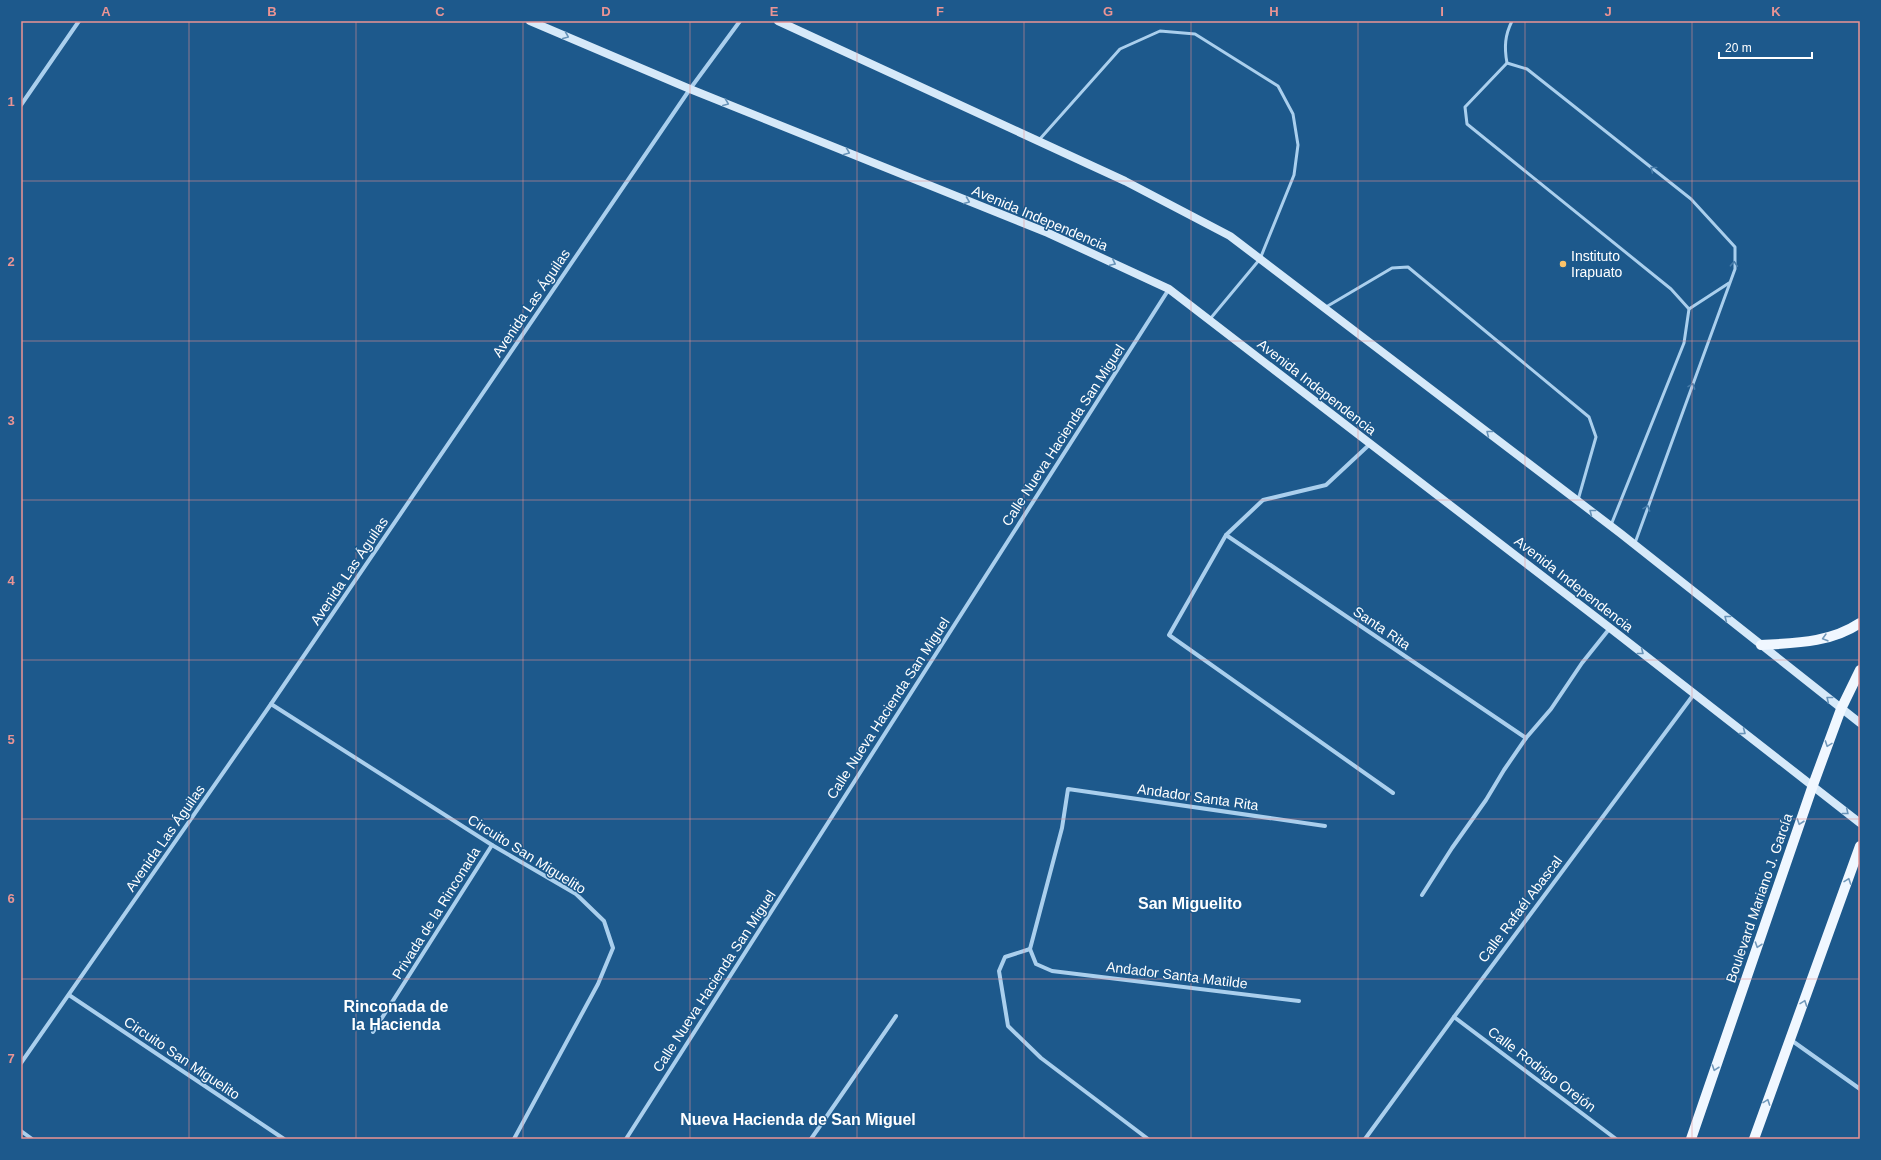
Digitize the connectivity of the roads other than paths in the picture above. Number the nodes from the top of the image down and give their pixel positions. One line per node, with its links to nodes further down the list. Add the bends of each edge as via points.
1 (79, 21): 8 (street)
2 (530, 21): 7 (street, Avenida Independencia, one-way to 7)
3 (740, 21): 7 (street, Avenida Las Águilas)
4 (778, 21): 9 (street)
5 (1512, 21): 6 (lane, via 1504,48)
6 (1507, 63): 11 (lane, one-way to 6, via 1735,269 1735,247 1691,199 1527,69); 14 (lane, via 1465,107 1467,124 1671,289)
7 (690, 89): 12 (street, Avenida Independencia, one-way to 12, via 1048,233); 26 (street, Avenida Las Águilas)
8 (21, 105)
9 (1037, 142): 10 (street, via 1125,181 1230,236); 10 (lane, via 1120,49 1160,31 1195,34 1278,86 1293,114 1298,145 1294,175)
10 (1260, 259): 13 (street); 15 (lane)
11 (1729, 282): 14 (lane); 20 (lane, one-way to 11)
12 (1169, 289): 15 (street, Avenida Independencia); 50 (street, Calle Nueva Hacienda San Miguel)
13 (1325, 308): 17 (street, one-way to 13); 17 (lane, via 1392,268 1408,267 1589,417 1596,437)
14 (1689, 309): 18 (lane, via 1684,344)
15 (1210, 319): 16 (street, Avenida Independencia)
16 (1370, 444): 19 (street, via 1326,485 1263,500); 22 (street, Avenida Independencia)
17 (1578, 501): 18 (street, one-way to 17)
18 (1610, 527): 20 (street)
19 (1226, 535): 29 (street, Santa Rita); 31 (street, via 1169,634)
20 (1634, 545): 23 (street, one-way to 20)
21 (1860, 623): 23 (main road, one-way to 23, via 1822,640)
22 (1610, 628): 25 (street, Avenida Independencia, one-way to 25); 29 (street, via 1582,663 1551,709)
23 (1761, 645): 27 (street, one-way to 23)
24 (1860, 670): 27 (main road, Boulevard Mariano J. García)
25 (1694, 694): 30 (street, Avenida Independencia, one-way to 30); 41 (street, Calle Rafaél Abascal)
26 (271, 704): 34 (street, Circuito San Miguelito); 38 (street, Avenida Las Águilas)
27 (1841, 709): 28 (street); 30 (main road, Boulevard Mariano J. García, one-way to 30)
28 (1860, 723)
29 (1526, 738): 36 (street)
30 (1813, 785): 32 (street, Avenida Independencia, one-way to 32); 55 (main road, Boulevard Mariano J. García, one-way to 55)
31 (1393, 793)
32 (1860, 823)
33 (1325, 826): 37 (street, Andador Santa Rita, via 1068,789 1062,828)
34 (492, 845): 42 (street, Privada de la Rinconada); 49 (street, Circuito San Miguelito, via 576,894 604,921 613,948 598,984)
35 (1860, 846): 43 (main road, one-way to 35)
36 (1422, 895)
37 (1030, 949): 39 (street, Andador Santa Matilde, via 1036,964 1052,971); 52 (street, via 1005,957 999,971 1008,1026 1041,1058)
38 (69, 995): 44 (street, Avenida Las Águilas); 48 (street, Circuito San Miguelito)
39 (1299, 1001)
40 (896, 1016): 51 (street)
41 (1454, 1016): 53 (street, Calle Rafaél Abascal); 54 (street, Calle Rodrigo Orejón)
42 (373, 1032)
43 (1791, 1040): 45 (street); 56 (main road, one-way to 43)
44 (21, 1063)
45 (1860, 1089)
46 (21, 1131): 47 (street)
47 (32, 1139)
48 (284, 1139)
49 (514, 1139)
50 (626, 1139)
51 (811, 1139)
52 (1148, 1139)
53 (1366, 1139)
54 (1616, 1139)
55 (1691, 1139)
56 (1754, 1139)

